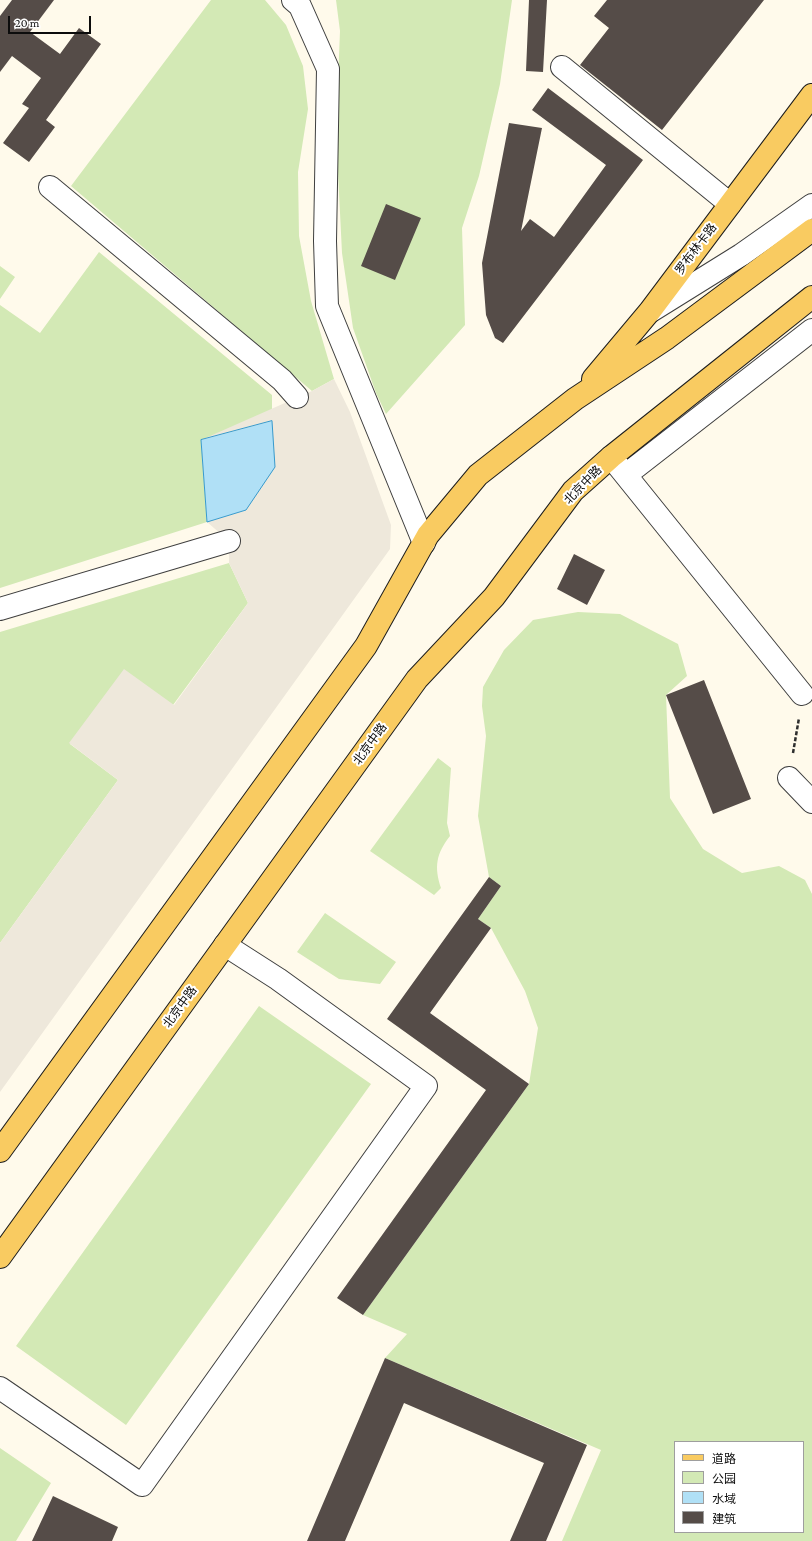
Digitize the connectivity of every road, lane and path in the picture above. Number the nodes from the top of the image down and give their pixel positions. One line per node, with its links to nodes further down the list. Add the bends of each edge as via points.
1 (293, 0): 16 (street, via 300,6 328,69 325,241 327,306)
2 (562, 67): 5 (street)
3 (812, 96): 5 (main road, 罗布林卡路)
4 (50, 187): 11 (street, via 282,380)
5 (730, 204): 9 (main road, 罗布林卡路)
6 (812, 205): 9 (street, via 741,255)
7 (812, 230): 12 (main road, via 667,338)
8 (812, 297): 13 (main road, 北京中路)
9 (650, 311): 12 (main road, 罗布林卡路)
10 (812, 330): 14 (street)
11 (297, 397)
12 (576, 400): 16 (main road, via 478,475)
13 (611, 457): 14 (street); 21 (main road, 北京中路, via 573,491 494,597 417,679)
14 (627, 474): 18 (street)
15 (229, 541): 17 (street)
16 (424, 543): 22 (main road, via 366,646)
17 (0, 609)
18 (802, 694)
19 (789, 778): 20 (street)
20 (812, 802)
21 (225, 945): 23 (main road, 北京中路); 24 (street, via 278,979 426,1086 142,1485)
22 (0, 1151)
23 (0, 1257)
24 (0, 1388)

